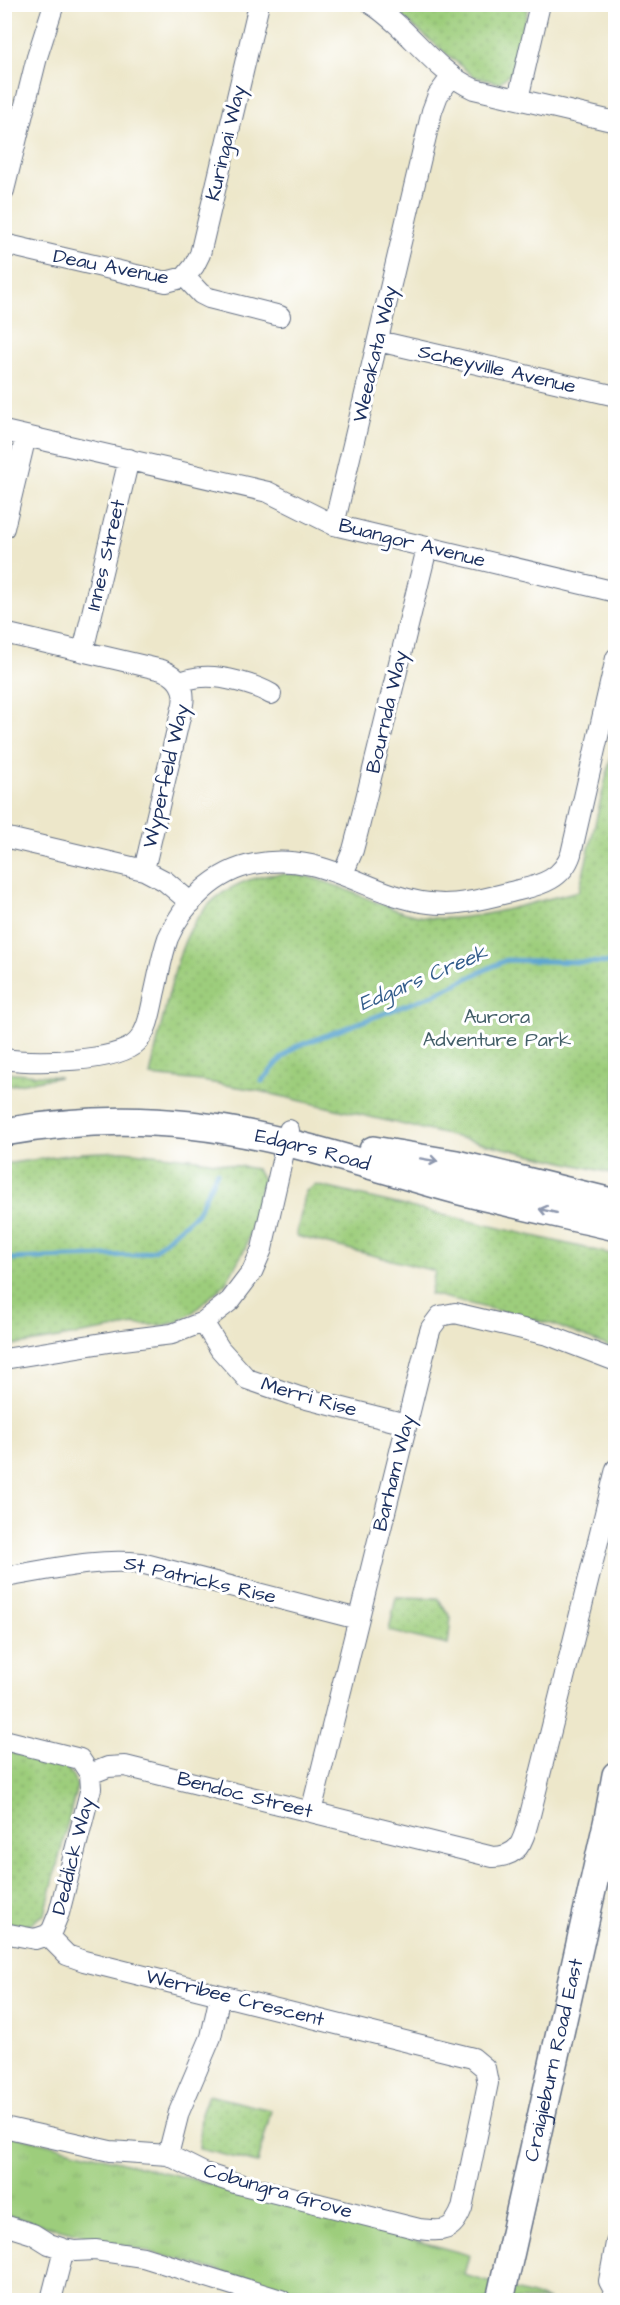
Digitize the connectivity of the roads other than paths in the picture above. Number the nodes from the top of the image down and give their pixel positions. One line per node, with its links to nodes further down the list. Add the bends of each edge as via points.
1 (54, 4): 8 (street)
2 (259, 4): 12 (street, Kuringai Way, via 200,254)
3 (371, 4): 5 (street)
4 (540, 4): 7 (street)
5 (394, 11): 6 (street)
6 (452, 76): 7 (street, via 474,89); 14 (street, Weeakata Way, via 438,94 432,111)
7 (518, 99): 9 (street)
8 (12, 122): 10 (street)
9 (615, 122)
10 (4, 190)
11 (4, 244): 12 (street, Deau Avenue, via 166,282)
12 (185, 277): 13 (street, Deau Avenue, via 209,298)
13 (280, 316)
14 (378, 341): 15 (street, Scheyville Avenue); 19 (street, Weeakata Way)
15 (615, 396)
16 (4, 431): 17 (street, Buangor Avenue)
17 (26, 436): 18 (street, Buangor Avenue); 20 (street)
18 (129, 459): 19 (street, Buangor Avenue, via 268,492); 24 (street, Innes Street)
19 (334, 525): 21 (street, Buangor Avenue)
20 (4, 528)
21 (427, 548): 22 (street, Buangor Avenue); 30 (street, Bournda Way, via 353,850)
22 (615, 592)
23 (4, 633): 24 (street, Wyperfeld Way)
24 (83, 651): 26 (street, Wyperfeld Way, via 162,670)
25 (615, 658): 30 (street, via 571,854 556,877 534,887 447,904 407,899)
26 (179, 682): 27 (street, Wyperfeld Way, via 212,677); 29 (street, Wyperfeld Way, via 183,704)
27 (271, 694)
28 (4, 837): 29 (street)
29 (144, 870): 31 (street, via 165,881)
30 (343, 874): 31 (street, via 293,862 252,864 217,879)
31 (191, 903): 32 (street, via 168,939 149,1017 137,1042 127,1050 104,1057)
32 (4, 1059)
33 (4, 1114): 35 (main road, Edgars Road, via 68,1108 155,1109 202,1114)
34 (4, 1132): 35 (main road, Edgars Road, via 103,1121)
35 (288, 1137): 36 (main road, Edgars Road, one-way to 36, via 457,1164); 37 (main road, Edgars Road, one-way to 35, via 462,1191); 38 (street, via 262,1249 252,1272 230,1301)
36 (615, 1203)
37 (615, 1227)
38 (203, 1322): 39 (street, via 172,1334); 41 (street, Merri Rise, via 220,1349 247,1378 299,1397)
39 (4, 1359)
40 (615, 1361): 41 (street, Barham Way, via 548,1335 470,1315 446,1313 431,1328)
41 (406, 1424): 44 (street, Barham Way)
42 (615, 1469): 49 (street, Bendoc Street, via 523,1839 513,1853 493,1857)
43 (4, 1577): 44 (street, St Patricks Rise, via 116,1560 141,1563)
44 (358, 1619): 49 (street, Barham Way)
45 (4, 1740): 46 (street, via 80,1759)
46 (90, 1774): 49 (street, Bendoc Street, via 125,1766); 51 (street, Deddick Way, via 91,1788 59,1913)
47 (615, 1775): 48 (main road, Craigieburn Road East)
48 (612, 1807): 63 (main road, Craigieburn Road East)
49 (311, 1812)
50 (4, 1933): 51 (street, via 35,1939)
51 (47, 1935): 52 (street, Werribee Crescent, via 74,1958)
52 (220, 1995): 54 (street, via 211,2037 179,2112); 56 (street, Werribee Crescent, via 473,2058 481,2064 488,2074 486,2100 462,2208)
53 (4, 2127): 54 (street, Cobungra Grove, via 81,2146)
54 (168, 2156): 56 (street, Cobungra Grove, via 235,2183 419,2229)
55 (4, 2224): 58 (street)
56 (448, 2229)
57 (615, 2243): 59 (street, via 609,2280)
58 (64, 2249): 60 (street, via 143,2257); 61 (street)
59 (615, 2294)
60 (258, 2297): 62 (street)
61 (51, 2301)
62 (281, 2301)
63 (500, 2301)

